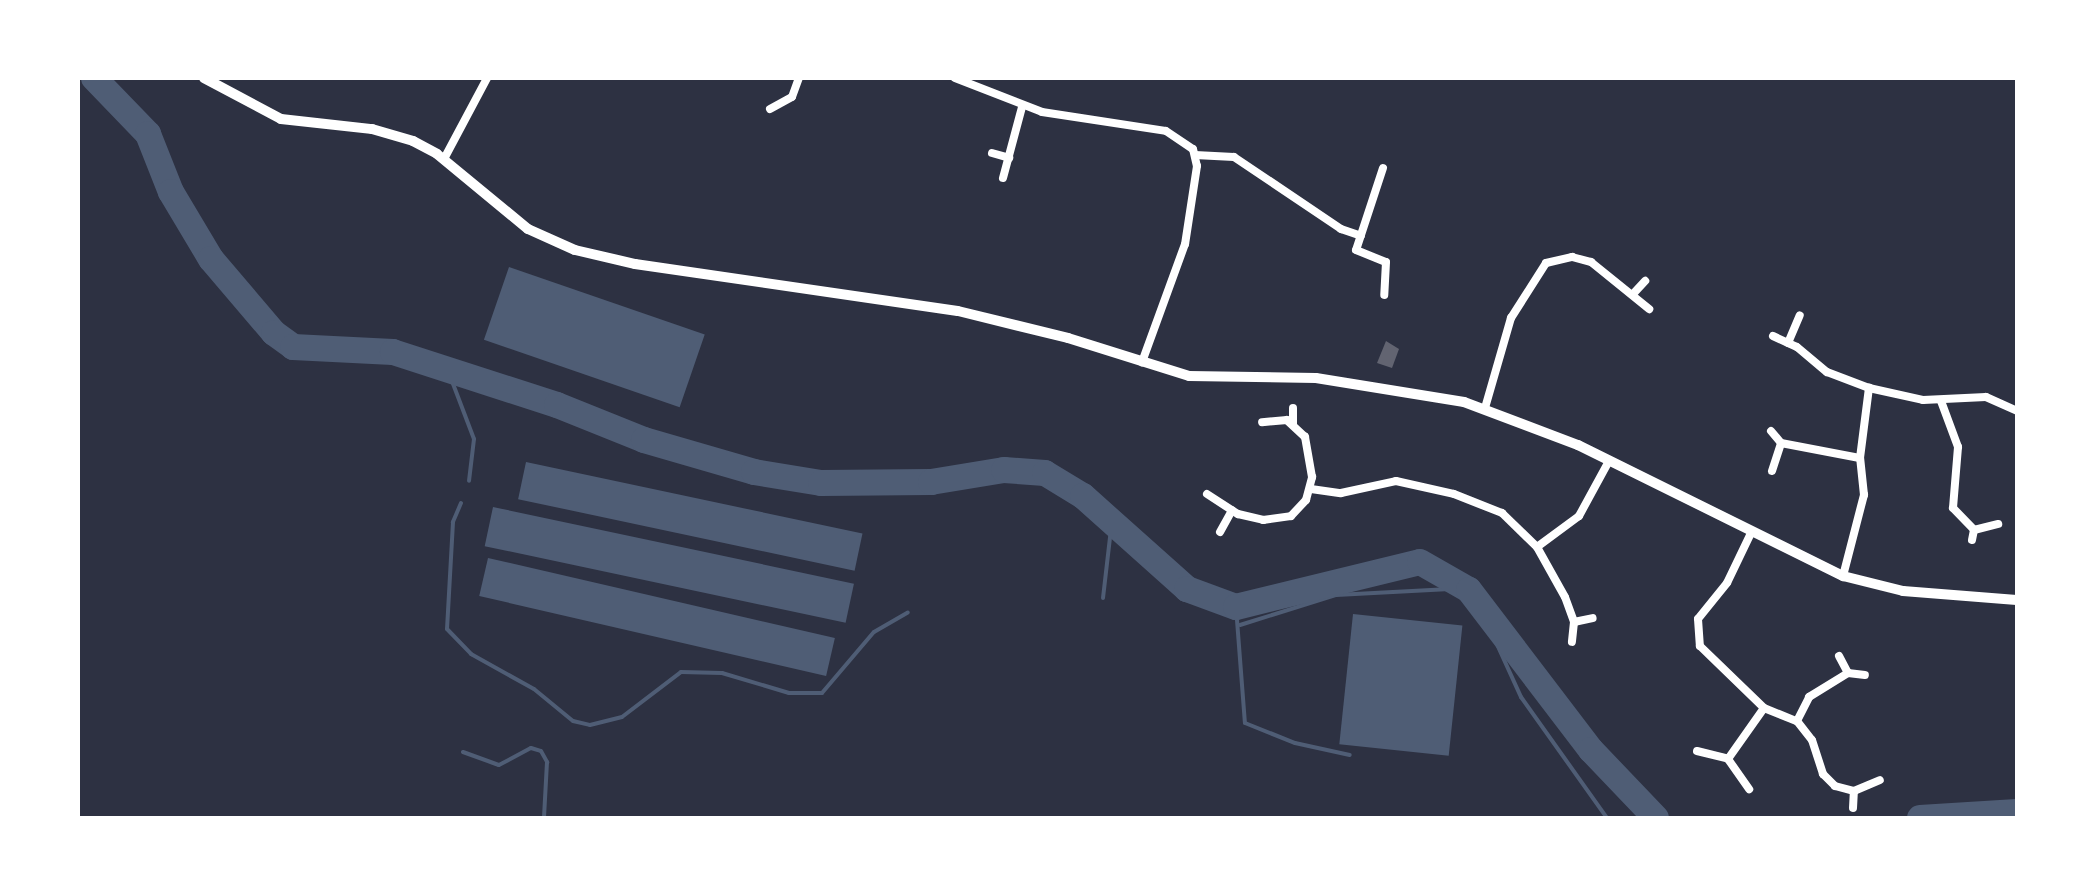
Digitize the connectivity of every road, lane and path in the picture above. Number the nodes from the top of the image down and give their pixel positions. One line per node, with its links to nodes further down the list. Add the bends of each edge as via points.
1 (204, 78): 10 (street, via 281,119 386,132)
2 (487, 78): 10 (street)
3 (799, 78): 6 (street, via 792,97)
4 (955, 78): 5 (street)
5 (1022, 107): 8 (street, via 1153,127 1188,142); 9 (street)
6 (770, 109)
7 (992, 153): 9 (street)
8 (1195, 155): 13 (street, via 1234,157 1341,229); 21 (street, via 1185,244)
9 (1009, 158): 12 (street)
10 (444, 159): 21 (street, via 517,221 575,250 635,264 958,311)
11 (1383, 168): 13 (street)
12 (1003, 178)
13 (1361, 236): 16 (street, via 1356,250 1386,262)
14 (1645, 281): 15 (street)
15 (1633, 294): 17 (street); 25 (street, via 1582,259 1546,263 1511,318)
16 (1384, 295)
17 (1649, 309)
18 (1800, 315): 20 (street)
19 (1773, 336): 20 (street)
20 (1788, 343): 22 (street, via 1827,372)
21 (1142, 362): 25 (street, via 1189,376 1305,377 1405,389)
22 (1869, 388): 23 (street); 31 (street)
23 (1941, 401): 26 (street, via 1986,397); 38 (street, via 1958,447 1953,508)
24 (1293, 408): 28 (street)
25 (1485, 408): 32 (street)
26 (2017, 411)
27 (1262, 422): 28 (street, via 1279,418)
28 (1293, 424): 34 (street, via 1305,437)
29 (1771, 431): 30 (street)
30 (1781, 443): 31 (street); 33 (street)
31 (1860, 458): 43 (street, via 1864,495)
32 (1609, 461): 40 (street); 42 (street, via 1579,516)
33 (1772, 471)
34 (1311, 489): 36 (street, via 1299,509 1284,520 1250,518); 42 (street, via 1341,493 1396,481 1464,497 1502,513)
35 (1207, 494): 36 (street)
36 (1232, 510): 39 (street)
37 (1998, 524): 38 (street)
38 (1974, 530): 41 (street)
39 (1220, 532)
40 (1751, 533): 43 (street); 51 (street, via 1727,583 1696,628 1709,658)
41 (1972, 540)
42 (1537, 547): 46 (street)
43 (1843, 576): 44 (street, via 1903,591)
44 (2017, 600)
45 (1593, 618): 46 (street)
46 (1574, 622): 47 (street)
47 (1572, 642)
48 (1839, 656): 49 (street)
49 (1848, 673): 50 (street); 52 (street, via 1809,697)
50 (1865, 675)
51 (1764, 708): 52 (street); 54 (street)
52 (1797, 721): 57 (street, via 1812,740 1823,774 1835,786)
53 (1697, 751): 54 (street)
54 (1728, 759): 56 (street)
55 (1880, 780): 57 (street)
56 (1749, 789)
57 (1854, 791): 58 (street)
58 (1853, 808)

